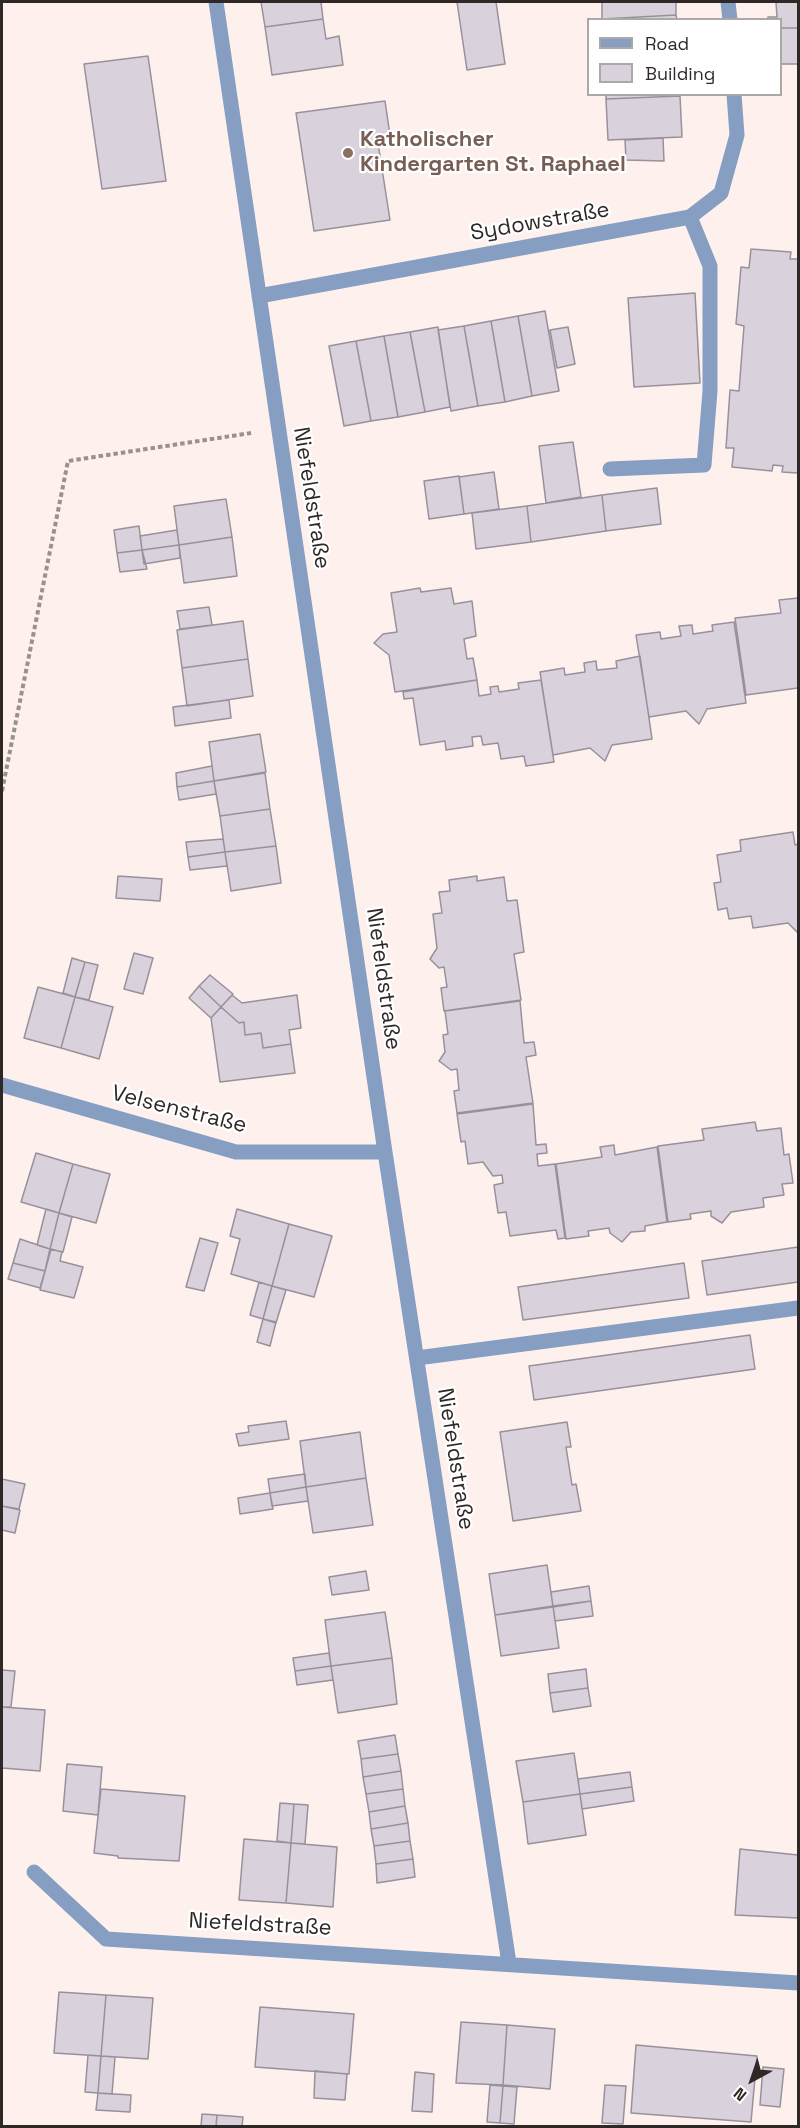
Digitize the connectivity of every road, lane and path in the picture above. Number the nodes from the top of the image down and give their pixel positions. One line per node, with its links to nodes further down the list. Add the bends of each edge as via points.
1 (216, 2): 6 (street, Niefeldstraße)
2 (728, 2): 3 (street)
3 (729, 18)
4 (734, 96): 5 (street, Sydowstraße, via 737,135 721,194)
5 (690, 217): 6 (street, Sydowstraße); 8 (street, via 710,266 710,391 704,465)
6 (260, 296): 7 (street, Niefeldstraße)
7 (278, 429): 9 (path, via 68,461); 11 (street, Niefeldstraße)
8 (610, 469)
9 (2, 791)
10 (2, 1085): 11 (street, Velsenstraße, via 236,1152)
11 (386, 1152): 13 (street, Niefeldstraße)
12 (798, 1308): 13 (street)
13 (417, 1358): 15 (street, Niefeldstraße)
14 (34, 1872): 15 (street, Niefeldstraße, via 106,1939)
15 (509, 1962): 16 (street, Niefeldstraße)
16 (798, 1983)

